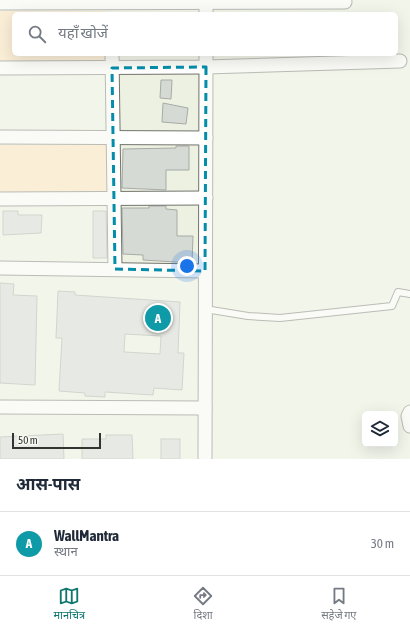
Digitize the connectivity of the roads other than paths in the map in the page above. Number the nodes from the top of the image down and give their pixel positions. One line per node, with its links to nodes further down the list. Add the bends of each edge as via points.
1 (0, 3): 2 (street)
2 (112, 6): 3 (street)
3 (206, 6): 4 (street)
4 (344, 6)
5 (112, 56): 10 (street)
6 (206, 56): 11 (street)
7 (328, 59): 8 (street); 11 (street)
8 (400, 61)
9 (0, 68): 10 (street)
10 (112, 68): 11 (street); 13 (street)
11 (206, 68): 14 (street)
12 (0, 137): 13 (street)
13 (113, 137): 14 (street); 15 (street)
14 (206, 138): 16 (street)
15 (114, 198): 16 (street); 17 (street); 19 (street)
16 (206, 198): 20 (street)
17 (0, 199)
18 (0, 268): 19 (street)
19 (115, 269): 20 (street)
20 (205, 271): 22 (street)
21 (410, 294): 22 (lane, via 398,292 392,306 280,318)
22 (205, 309): 24 (street)
23 (0, 407): 24 (street)
24 (205, 408): 27 (street)
25 (410, 412): 26 (street)
26 (410, 426)
27 (205, 459)

